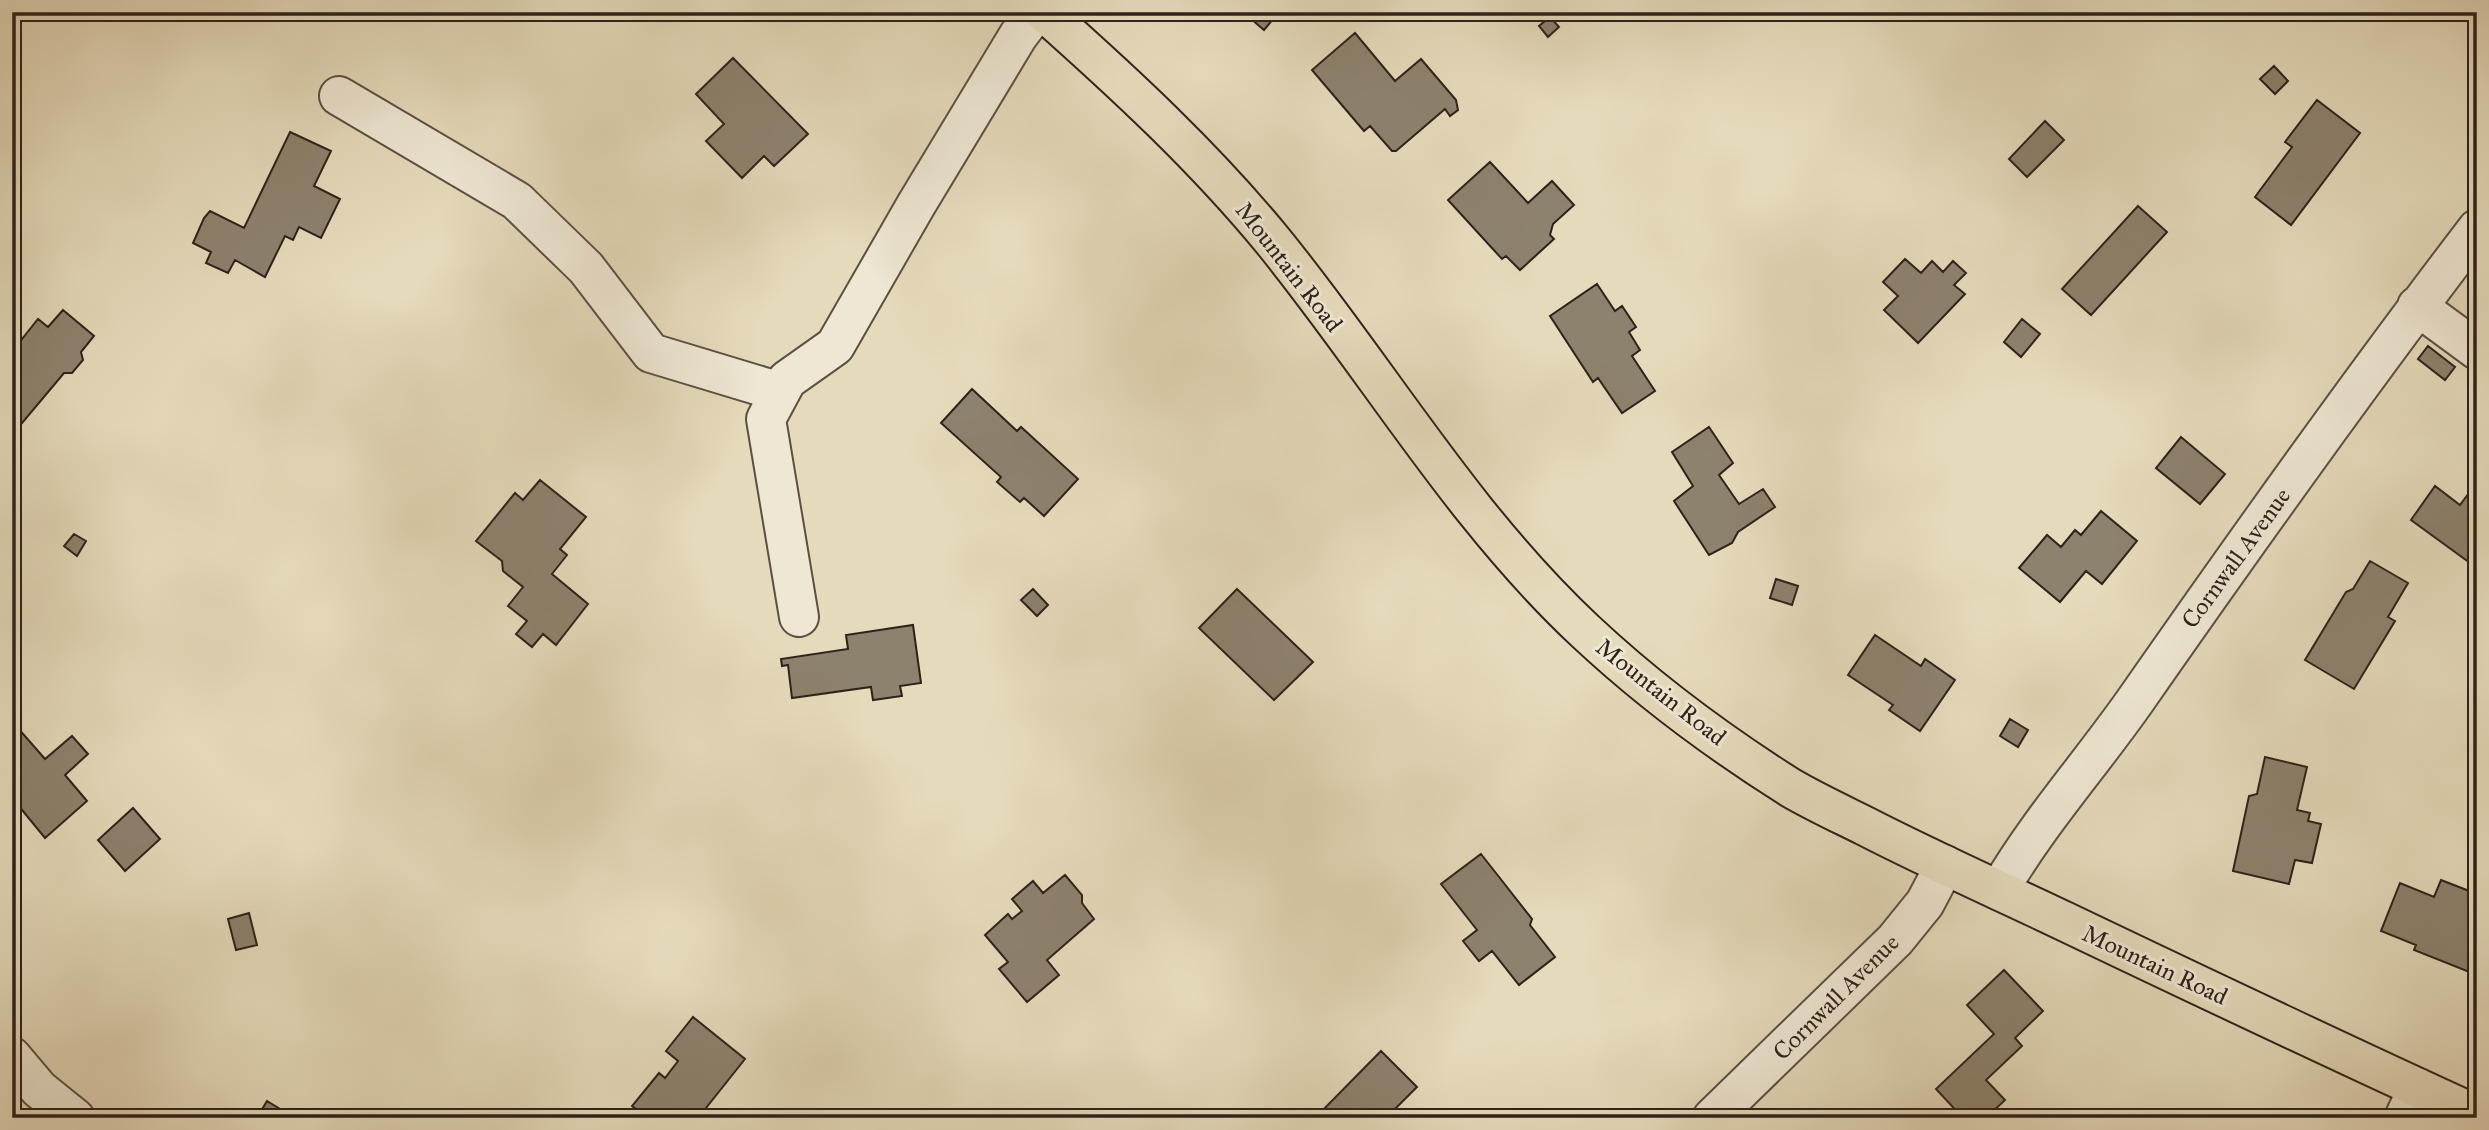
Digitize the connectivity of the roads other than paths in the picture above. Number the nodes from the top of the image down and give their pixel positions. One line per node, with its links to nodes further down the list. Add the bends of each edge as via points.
1 (1036, 12): 7 (street, via 922,194 835,346 787,380)
2 (1044, 12): 9 (main road, Mountain Road, via 1166,123 1226,187 1275,244 1445,473 1582,629 1639,680 1795,790)
3 (339, 96): 7 (street, via 517,201 586,268 651,353)
4 (2477, 229): 5 (street, Cornwall Avenue)
5 (2417, 306): 6 (street); 10 (street, Cornwall Avenue, via 2018,857)
6 (2477, 350)
7 (780, 392): 8 (street, via 766,419)
8 (799, 617)
9 (1945, 865): 10 (main road, Mountain Road); 15 (street, Cornwall Avenue, via 1925,903 1895,940)
10 (1999, 890): 12 (main road, Mountain Road)
11 (12, 1057): 14 (street, via 39,1089)
12 (2411, 1103): 13 (main road, Mountain Road)
13 (2477, 1115)
14 (75, 1118)
15 (1712, 1118)

